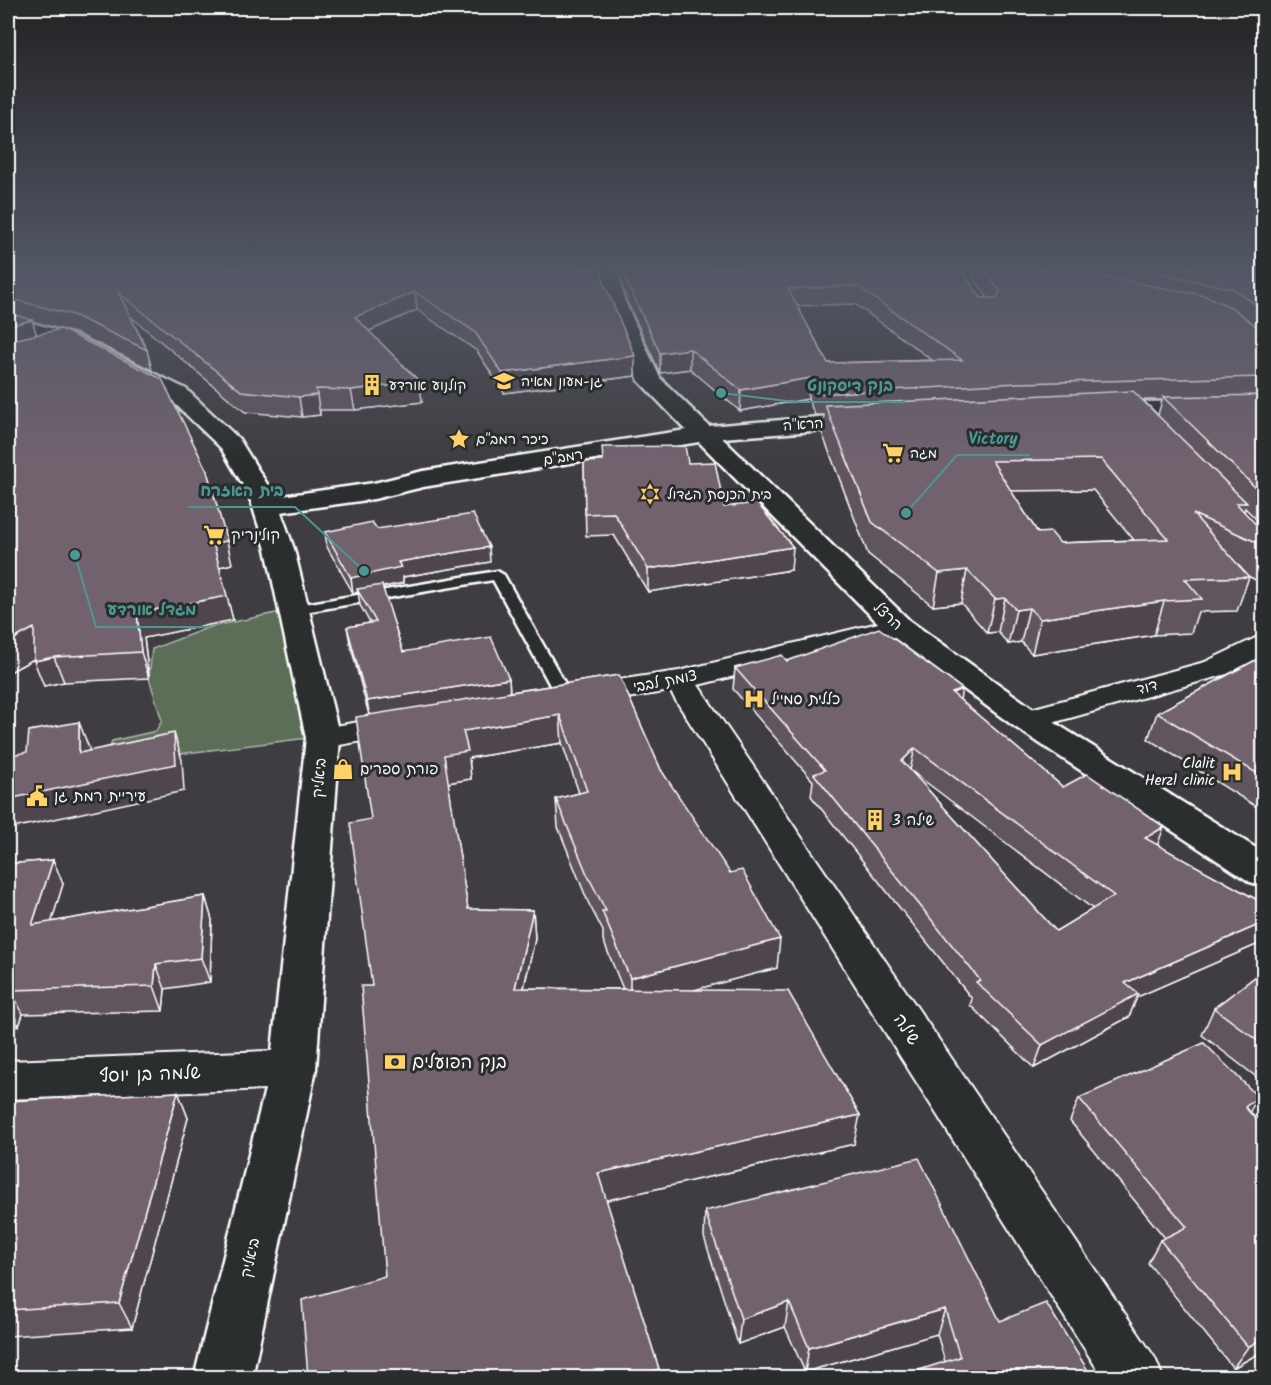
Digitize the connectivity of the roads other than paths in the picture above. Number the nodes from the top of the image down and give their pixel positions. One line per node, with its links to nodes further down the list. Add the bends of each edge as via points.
1 (47, 334): 3 (street, ביאליק)
2 (630, 334): 9 (street, הרצל, via 650,381)
3 (69, 340): 4 (street); 11 (street, ביאליק, via 178,394 231,444)
4 (28, 350)
5 (1263, 406): 6 (street)
6 (1132, 409): 7 (street); 10 (street)
7 (1085, 411)
8 (888, 419): 9 (street, הרא"ה, via 753,428)
9 (695, 426): 11 (street, רמב"ם, via 374,490); 13 (street, הרצל)
10 (1157, 435)
11 (263, 501): 12 (street, ביאליק, via 280,549)
12 (293, 610): 16 (lane, via 497,574); 20 (street, ביאליק)
13 (899, 627): 15 (street, צומת לבבי); 18 (street, הרצל)
14 (1263, 643): 18 (street, דוד, via 1216,668)
15 (679, 680): 16 (street, צומת לבבי); 25 (street, שילה)
16 (564, 698): 17 (street, צומת לבבי)
17 (530, 704)
18 (1027, 720): 21 (street, הרצל)
19 (428, 721): 20 (street)
20 (322, 738): 22 (street, ביאליק)
21 (1263, 872)
22 (293, 1069): 23 (street, שלמה בן יוסף); 24 (street, ביאליק)
23 (8, 1080)
24 (223, 1377)
25 (1135, 1377)

